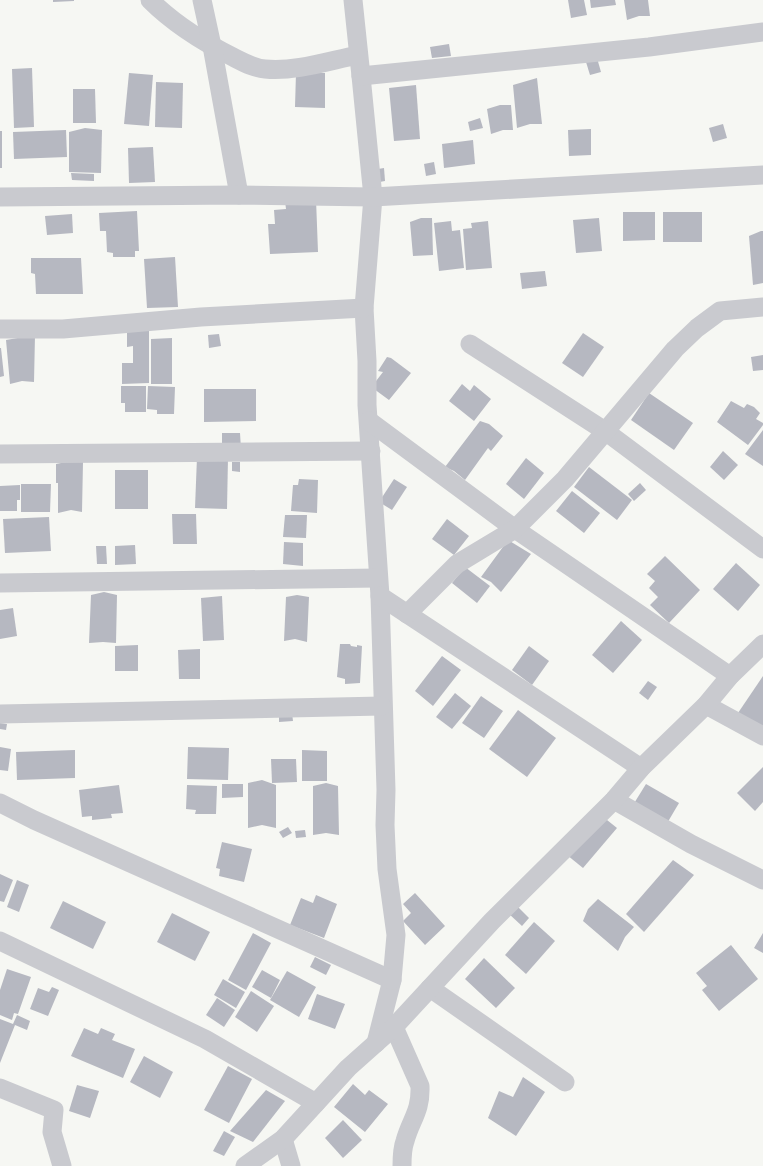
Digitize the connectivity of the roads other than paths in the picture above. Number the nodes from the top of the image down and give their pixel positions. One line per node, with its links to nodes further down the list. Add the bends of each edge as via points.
1 (150, 0): 5 (street, via 183,28)
2 (202, 0): 5 (street)
3 (353, 0): 6 (street)
4 (763, 32): 7 (street)
5 (212, 46): 6 (street, via 251,66 264,69 302,66); 9 (street)
6 (358, 55): 7 (street)
7 (361, 76): 11 (street)
8 (763, 175): 11 (street)
9 (240, 195): 10 (street); 11 (street)
10 (0, 197)
11 (373, 197): 13 (street)
12 (763, 307): 17 (street, via 720,311 697,328)
13 (364, 308): 14 (street, via 201,317 63,329); 16 (street)
14 (0, 329)
15 (470, 344): 17 (street)
16 (369, 421): 18 (street); 20 (street)
17 (605, 432): 20 (street, via 564,480); 21 (street)
18 (371, 451): 19 (street); 23 (street)
19 (0, 454)
20 (515, 529): 24 (street, via 457,564); 26 (street)
21 (763, 549)
22 (0, 583): 23 (street)
23 (379, 587): 24 (street); 28 (street)
24 (407, 614): 31 (street)
25 (763, 644): 26 (street)
26 (730, 676): 27 (street)
27 (706, 705): 30 (street); 31 (street)
28 (382, 706): 29 (street); 36 (street, via 385,832 396,935)
29 (0, 714)
30 (763, 736)
31 (641, 768): 32 (street)
32 (614, 800): 34 (street, via 691,844); 37 (street, via 492,921)
33 (0, 803): 36 (street)
34 (763, 880)
35 (0, 941): 42 (street, via 206,1039)
36 (392, 980): 39 (street)
37 (430, 988): 38 (street); 40 (street)
38 (394, 1027): 39 (street); 47 (street, via 420,1086 417,1111 405,1140)
39 (376, 1043): 42 (street, via 348,1068)
40 (566, 1082)
41 (0, 1088): 44 (street, via 54,1110 52,1132)
42 (316, 1103): 43 (street)
43 (283, 1139): 45 (street); 46 (street)
44 (62, 1166)
45 (245, 1166)
46 (291, 1166)
47 (402, 1166)

